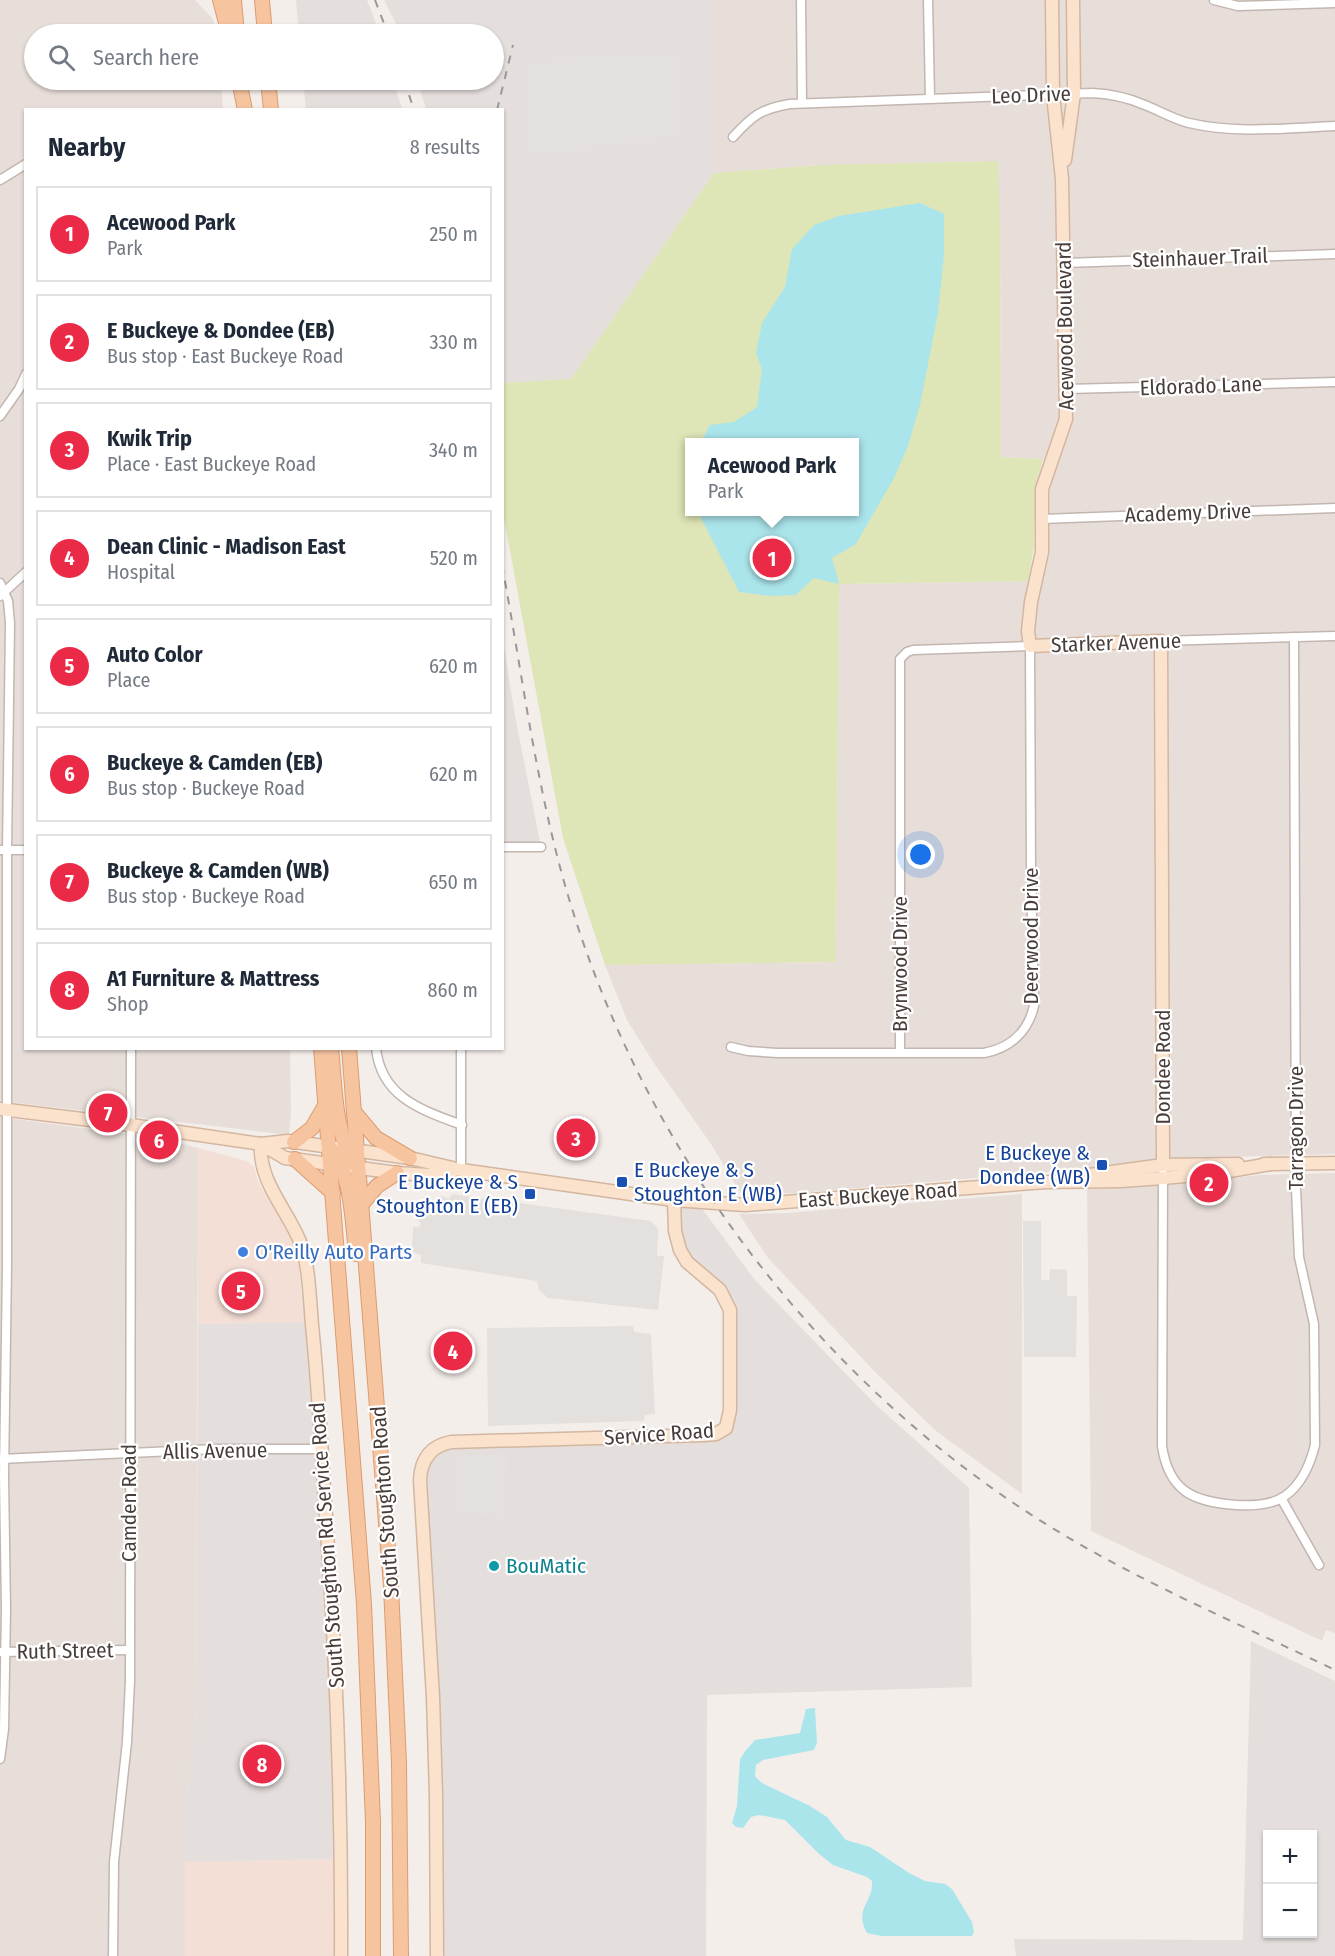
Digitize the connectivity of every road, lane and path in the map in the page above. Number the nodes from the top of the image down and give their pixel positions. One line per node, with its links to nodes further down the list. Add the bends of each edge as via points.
1 (220, 0): 10 (main road)
2 (234, 0): 11 (main road)
3 (262, 0): 12 (main road)
4 (801, 0): 18 (street)
5 (928, 0): 17 (street)
6 (1052, 0): 16 (street, Acewood Boulevard)
7 (1073, 0): 15 (street, Acewood Boulevard)
8 (1214, 0): 9 (street, via 1238,6)
9 (1335, 3)
10 (226, 24)
11 (236, 24)
12 (264, 24)
13 (242, 90): 19 (main road)
14 (269, 90): 20 (main road)
15 (1074, 94): 16 (street, Leo Drive); 21 (street, Leo Drive, via 1110,94 1185,122 1225,128); 24 (street, Acewood Boulevard)
16 (1053, 95): 17 (street, Leo Drive); 24 (street, Acewood Boulevard)
17 (930, 98): 18 (street, Leo Drive)
18 (802, 102): 22 (street, Leo Drive, via 756,113)
19 (245, 108)
20 (271, 108)
21 (1335, 126)
22 (733, 136)
23 (24, 165): 25 (street)
24 (1062, 179): 27 (street, Acewood Boulevard)
25 (0, 180)
26 (1335, 254): 27 (street, Steinhauer Trail)
27 (1065, 263): 30 (street, Acewood Boulevard)
28 (24, 378): 31 (street)
29 (1335, 382): 30 (street, Eldorado Lane)
30 (1067, 389): 33 (street, Acewood Boulevard, via 1066,419 1042,489)
31 (0, 416)
32 (1335, 507): 33 (street, Academy Drive)
33 (1042, 519): 39 (street, Acewood Boulevard, via 1042,552 1028,631)
34 (24, 574): 35 (street)
35 (2, 590): 43 (street, via 8,600 10,623)
36 (1335, 636): 37 (street, Starker Avenue)
37 (1294, 637): 38 (street, Starker Avenue); 66 (street, Tarragon Drive)
38 (1161, 641): 39 (street, Starker Avenue); 68 (street, Dondee Road)
39 (1030, 646): 40 (street, Starker Avenue, via 913,650); 52 (street, Deerwood Drive, via 1033,1013 1017,1037 992,1052)
40 (900, 659): 52 (street, Brynwood Drive)
41 (504, 847): 42 (street)
42 (541, 847)
43 (3, 850): 44 (street); 54 (street, via 8,959)
44 (24, 850)
45 (731, 1047): 52 (street, Deerwood Drive, via 777,1053)
46 (131, 1050): 56 (street, Camden Road)
47 (321, 1050): 53 (main road, South Stoughton Road)
48 (331, 1050): 61 (main road, via 337,1104)
49 (349, 1050): 55 (main road)
50 (376, 1050): 57 (street, via 381,1074 394,1092)
51 (461, 1050): 57 (street)
52 (900, 1052)
53 (326, 1104): 58 (main road, via 312,1128); 60 (main road, South Stoughton Road)
54 (3, 1110): 56 (street); 72 (street)
55 (355, 1113): 61 (main road); 62 (main road, via 375,1138)
56 (130, 1125): 59 (street); 81 (street, Camden Road)
57 (462, 1125): 70 (street)
58 (294, 1142): 59 (street, East Buckeye Road); 60 (street, East Buckeye Road)
59 (261, 1144): 63 (street, East Buckeye Road, via 285,1158); 80 (street, South Stoughton Rd Service Road, via 264,1174 303,1250)
60 (329, 1147): 61 (street, East Buckeye Road); 67 (main road, South Stoughton Road)
61 (352, 1150): 62 (street, East Buckeye Road); 69 (main road)
62 (410, 1158): 70 (street, East Buckeye Road)
63 (295, 1159): 67 (street, East Buckeye Road); 75 (main road)
64 (1335, 1163): 66 (street, East Buckeye Road)
65 (1270, 1164): 66 (street, East Buckeye Road); 68 (street, East Buckeye Road); 73 (street, East Buckeye Road)
66 (1296, 1164): 83 (street, Tarragon Drive, via 1299,1257 1314,1324 1315,1446 1305,1474)
67 (336, 1165): 69 (street, East Buckeye Road); 75 (main road, South Stoughton Road); 78 (main road, via 345,1178 369,1388)
68 (1164, 1165): 73 (street, Dondee Road); 74 (street, East Buckeye Road)
69 (358, 1168): 71 (street, East Buckeye Road); 77 (main road, South Stoughton Road)
70 (461, 1170): 71 (street, East Buckeye Road, via 429,1175); 76 (street, East Buckeye Road)
71 (397, 1173): 77 (main road, via 384,1179)
72 (3, 1177): 82 (street)
73 (1163, 1178): 74 (street, East Buckeye Road); 83 (street, Dondee Road, via 1165,1463 1180,1488 1211,1503 1244,1506)
74 (1046, 1182): 76 (street, East Buckeye Road, via 745,1206)
75 (333, 1193): 90 (main road, South Stoughton Road, via 369,1690)
76 (674, 1200): 79 (street, Service Road, via 680,1250 687,1262 720,1290 730,1310 730,1410 726,1428 704,1435)
77 (361, 1206): 78 (main road, South Stoughton Road)
78 (379, 1414): 91 (main road, South Stoughton Road, via 397,1697)
79 (451, 1442): 92 (street, South Stoughton Road, via 438,1445 429,1453 420,1480 433,1697)
80 (321, 1449): 81 (street, Allis Avenue, via 217,1449); 89 (street, South Stoughton Rd Service Road, via 337,1686)
81 (129, 1455): 82 (street, Allis Avenue); 85 (street, Camden Road)
82 (2, 1459): 86 (street)
83 (1281, 1498): 84 (street)
84 (1319, 1565)
85 (129, 1650): 86 (street, Ruth Street); 88 (street, Camden Road, via 127,1742 114,1862)
86 (3, 1652): 87 (street, via 4,1729)
87 (0, 1759)
88 (112, 1956)
89 (341, 1956)
90 (373, 1956)
91 (400, 1956)
92 (437, 1956)

